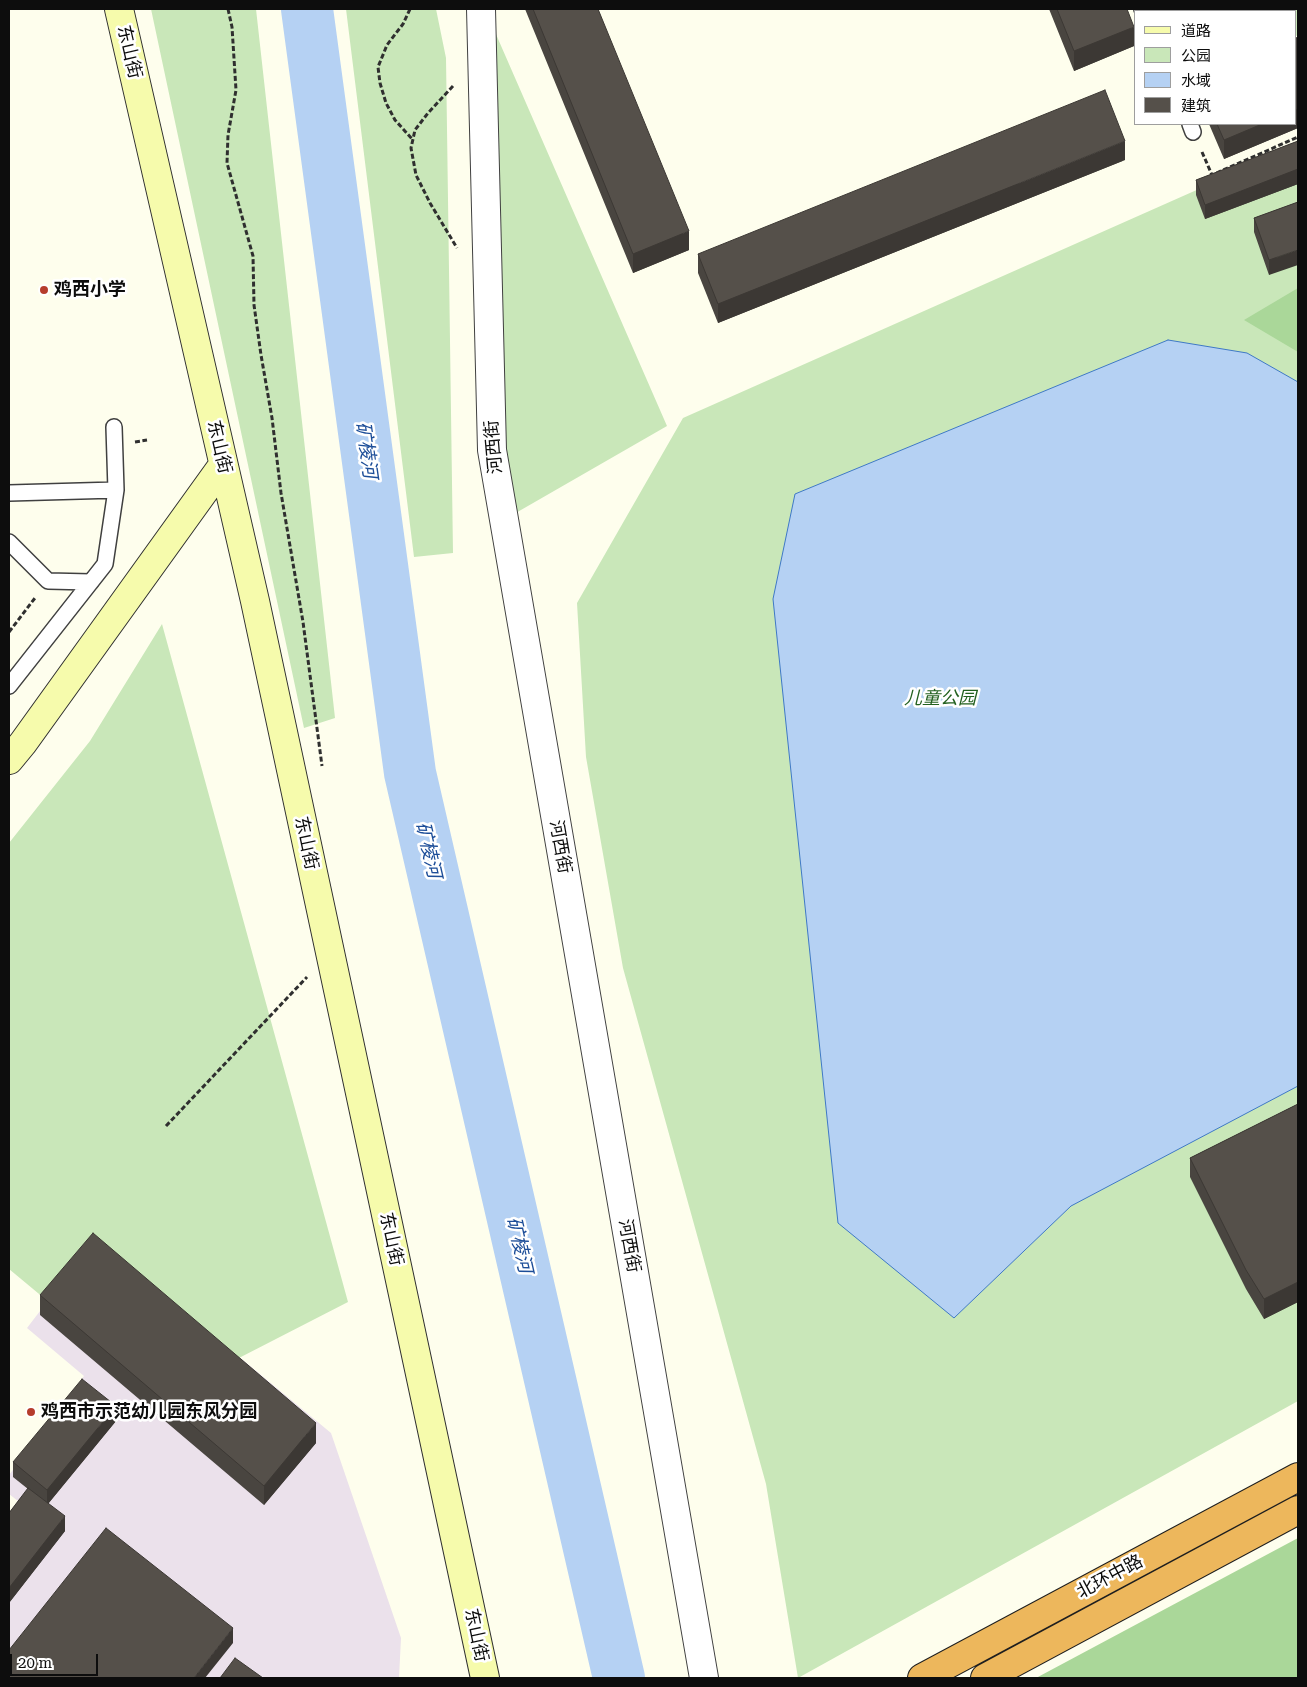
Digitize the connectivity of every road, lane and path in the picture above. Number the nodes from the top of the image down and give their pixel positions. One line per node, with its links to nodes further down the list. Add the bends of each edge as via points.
1 (119, 9): 11 (main road, 东山街)
2 (228, 9): 20 (path, via 236,90 228,135 228,164 252,256 254,306)
3 (410, 9): 8 (path, via 378,66 386,103 395,120)
4 (481, 9): 5 (street, 河西街)
5 (483, 58): 8 (path, via 428,113 415,130); 26 (street, 河西街, via 492,450)
6 (1192, 128): 7 (path, via 1212,174)
7 (1298, 136)
8 (413, 140): 9 (path, via 411,148 416,175)
9 (459, 251)
10 (114, 426): 12 (lane)
11 (223, 465): 19 (main road); 21 (main road, 东山街)
12 (116, 490): 13 (lane); 16 (lane, via 105,564)
13 (9, 493)
14 (9, 542): 15 (lane)
15 (48, 581): 16 (lane); 17 (path)
16 (92, 582): 18 (lane)
17 (9, 632)
18 (9, 686)
19 (9, 760)
20 (323, 775)
21 (330, 953): 22 (path); 25 (main road, 东山街)
22 (166, 1126)
23 (1298, 1476): 27 (highway, 北环中路)
24 (1298, 1510): 28 (highway, 北环中路)
25 (485, 1678)
26 (704, 1678)
27 (922, 1678)
28 (984, 1678)

